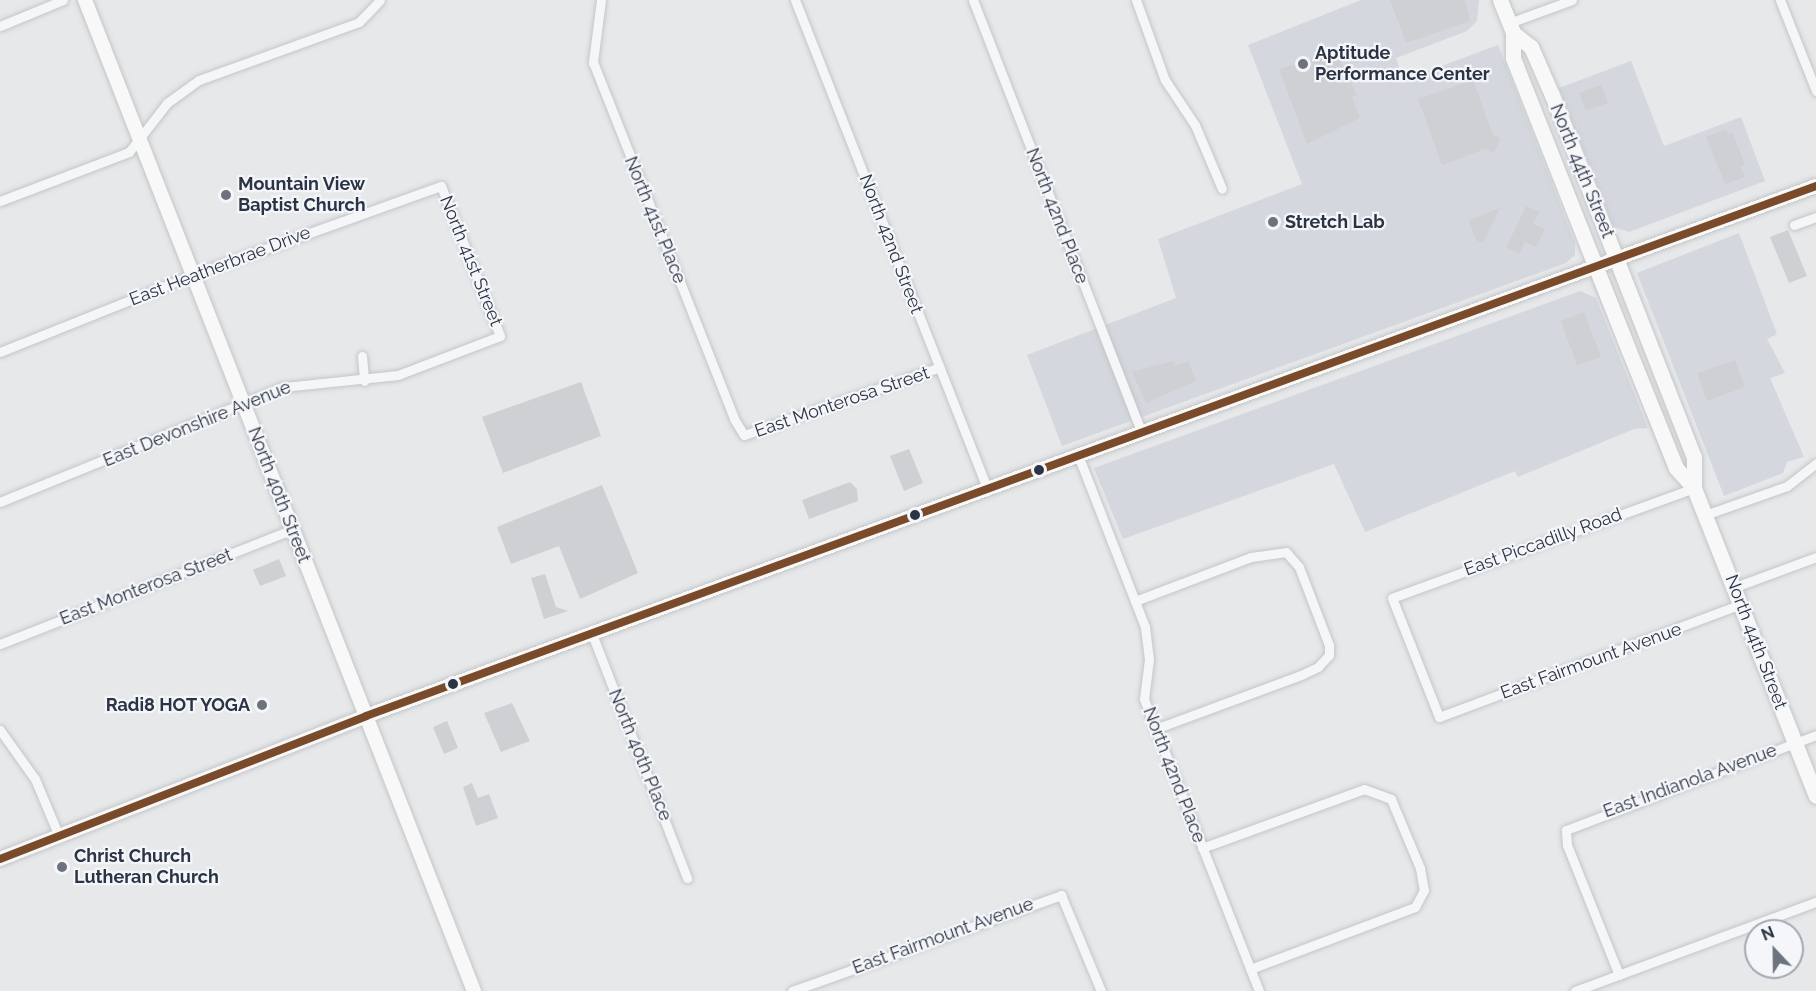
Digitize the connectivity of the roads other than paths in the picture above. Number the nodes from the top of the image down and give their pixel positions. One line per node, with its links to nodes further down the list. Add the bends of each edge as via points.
1 (63, 0): 11 (street)
2 (85, 0): 14 (main road, North 40th Street)
3 (380, 0): 14 (street, via 358,22 199,80 167,103)
4 (602, 0): 31 (street, North 41st Place, via 593,62 734,419)
5 (795, 0): 27 (street, North 42nd Street)
6 (973, 0): 30 (street, North 42nd Place)
7 (1136, 0): 17 (street, via 1165,80 1195,125)
8 (1500, 0): 12 (main road, North 44th Street)
9 (1572, 0): 12 (street)
10 (1780, 0): 13 (street)
11 (0, 26)
12 (1511, 28): 21 (main road, North 44th Street, via 1531,47); 22 (main road, North 44th Street, via 1513,58)
13 (1816, 91)
14 (142, 140): 18 (street, via 129,152); 23 (main road, North 40th Street)
15 (441, 186): 23 (street, East Heatherbrae Drive); 24 (street, North 41st Street)
16 (1816, 186): 21 (main road)
17 (1222, 189)
18 (0, 201)
19 (1816, 217): 20 (street)
20 (1794, 225)
21 (1617, 257): 22 (main road); 35 (main road, North 44th Street, via 1694,458)
22 (1596, 265): 30 (main road); 35 (main road, North 44th Street, via 1676,468)
23 (195, 274): 25 (street, East Heatherbrae Drive); 29 (main road, North 40th Street)
24 (501, 336): 28 (street, East Devonshire Avenue, via 398,375)
25 (0, 352)
26 (362, 356): 28 (street)
27 (940, 367): 31 (street, East Monterosa Street); 34 (street, North 42nd Street)
28 (364, 381): 29 (street, East Devonshire Avenue, via 301,383)
29 (244, 406): 36 (street, East Devonshire Avenue); 38 (main road, North 40th Street)
30 (1141, 432): 32 (main road)
31 (744, 435)
32 (1078, 455): 34 (main road); 41 (street, North 42nd Place)
33 (1816, 463): 37 (street, via 1787,486)
34 (987, 488): 43 (main road)
35 (1694, 488): 37 (main road, North 44th Street); 46 (street, East Piccadilly Road, via 1392,598)
36 (0, 502)
37 (1705, 515): 40 (main road, North 44th Street)
38 (293, 529): 44 (street, East Monterosa Street); 45 (main road, North 40th Street)
39 (1816, 557): 40 (street)
40 (1735, 587): 42 (main road, North 44th Street)
41 (1135, 601): 48 (street, North 42nd Place, via 1148,640 1143,686); 48 (street, via 1251,557 1286,552 1299,567 1329,654 1302,675)
42 (1742, 604): 46 (street, East Fairmount Avenue); 50 (main road, North 44th Street)
43 (592, 634): 45 (main road); 55 (street, North 40th Place)
44 (0, 644)
45 (366, 716): 52 (main road); 59 (main road, North 40th Street)
46 (1439, 717)
47 (0, 729): 52 (street, via 35,779)
48 (1155, 729): 53 (street, North 42nd Place)
49 (1816, 735): 50 (street, East Indianola Avenue)
50 (1795, 743): 51 (main road, North 44th Street); 58 (street, East Indianola Avenue, via 1566,830 1567,845)
51 (1816, 796)
52 (59, 836): 54 (main road)
53 (1202, 848): 57 (street, North 42nd Place); 57 (street, via 1364,789 1385,794 1420,868 1424,890 1414,907)
54 (0, 860)
55 (687, 878)
56 (1816, 902): 58 (street)
57 (1250, 969): 62 (street, North 42nd Place)
58 (1619, 975): 63 (street)
59 (474, 991)
60 (792, 991): 61 (street, East Fairmount Avenue, via 1061,895)
61 (1101, 991)
62 (1259, 991)
63 (1575, 991)

